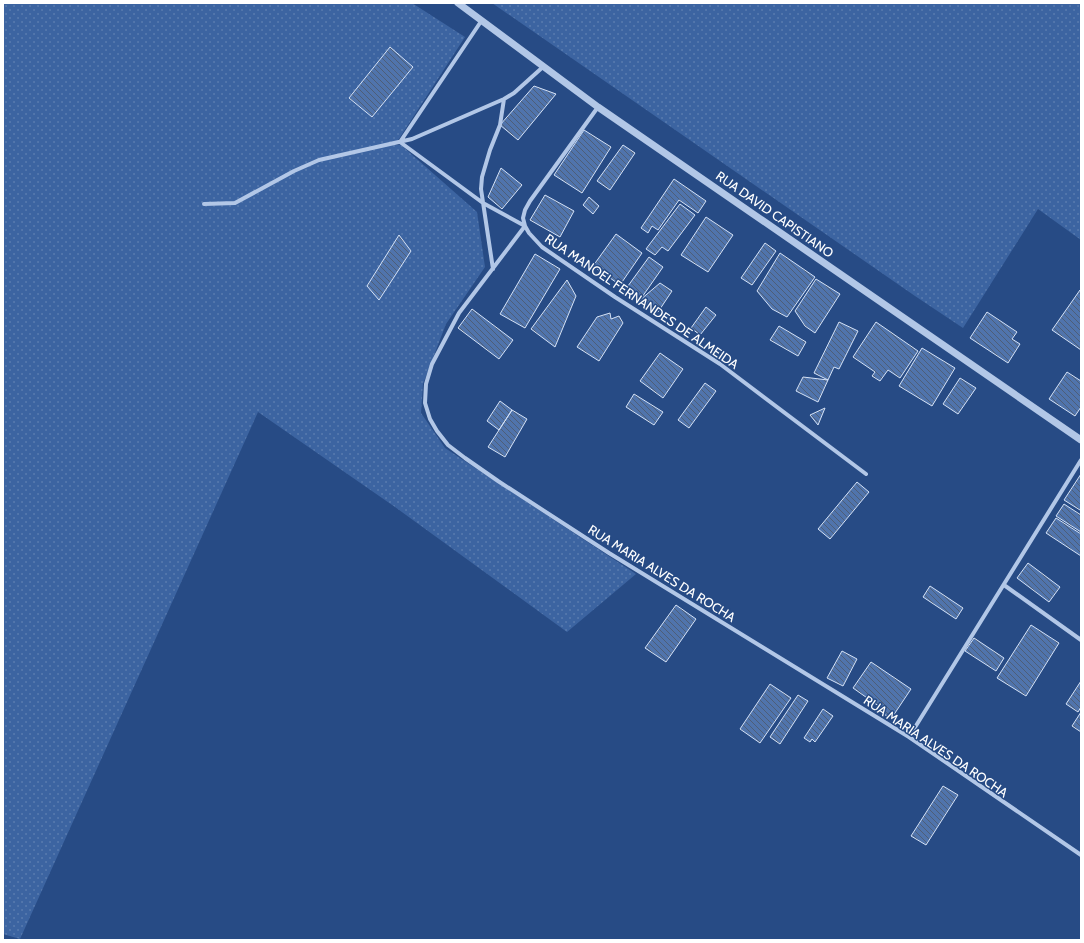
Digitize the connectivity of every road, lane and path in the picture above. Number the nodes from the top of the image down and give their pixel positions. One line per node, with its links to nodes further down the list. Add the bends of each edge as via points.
1 (458, 3): 2 (street, RUA DAVID CAPISTIANO)
2 (482, 20): 3 (street, RUA DAVID CAPISTIANO); 6 (street)
3 (544, 66): 4 (street); 5 (street, RUA DAVID CAPISTIANO)
4 (504, 99): 6 (street); 7 (street, via 500,125 482,177)
5 (598, 107): 9 (street, via 530,200 523,218); 11 (street, RUA DAVID CAPISTIANO)
6 (400, 142): 7 (street); 8 (street, via 319,160 235,203)
7 (483, 203): 9 (street); 10 (street)
8 (204, 204)
9 (525, 226): 10 (street, RUA MARIA ALVES DA ROCHA); 13 (street, RUA MANOEL FERNANDES DE ALMEIDA, via 542,247 720,364)
10 (493, 269): 16 (street, RUA MARIA ALVES DA ROCHA, via 459,313 432,364 426,384 425,403 430,419 448,445 609,553)
11 (1081, 440)
12 (1081, 460): 14 (street)
13 (866, 474)
14 (1004, 585): 15 (street); 16 (street)
15 (1081, 640)
16 (909, 737): 17 (street, RUA MARIA ALVES DA ROCHA)
17 (1081, 855)

